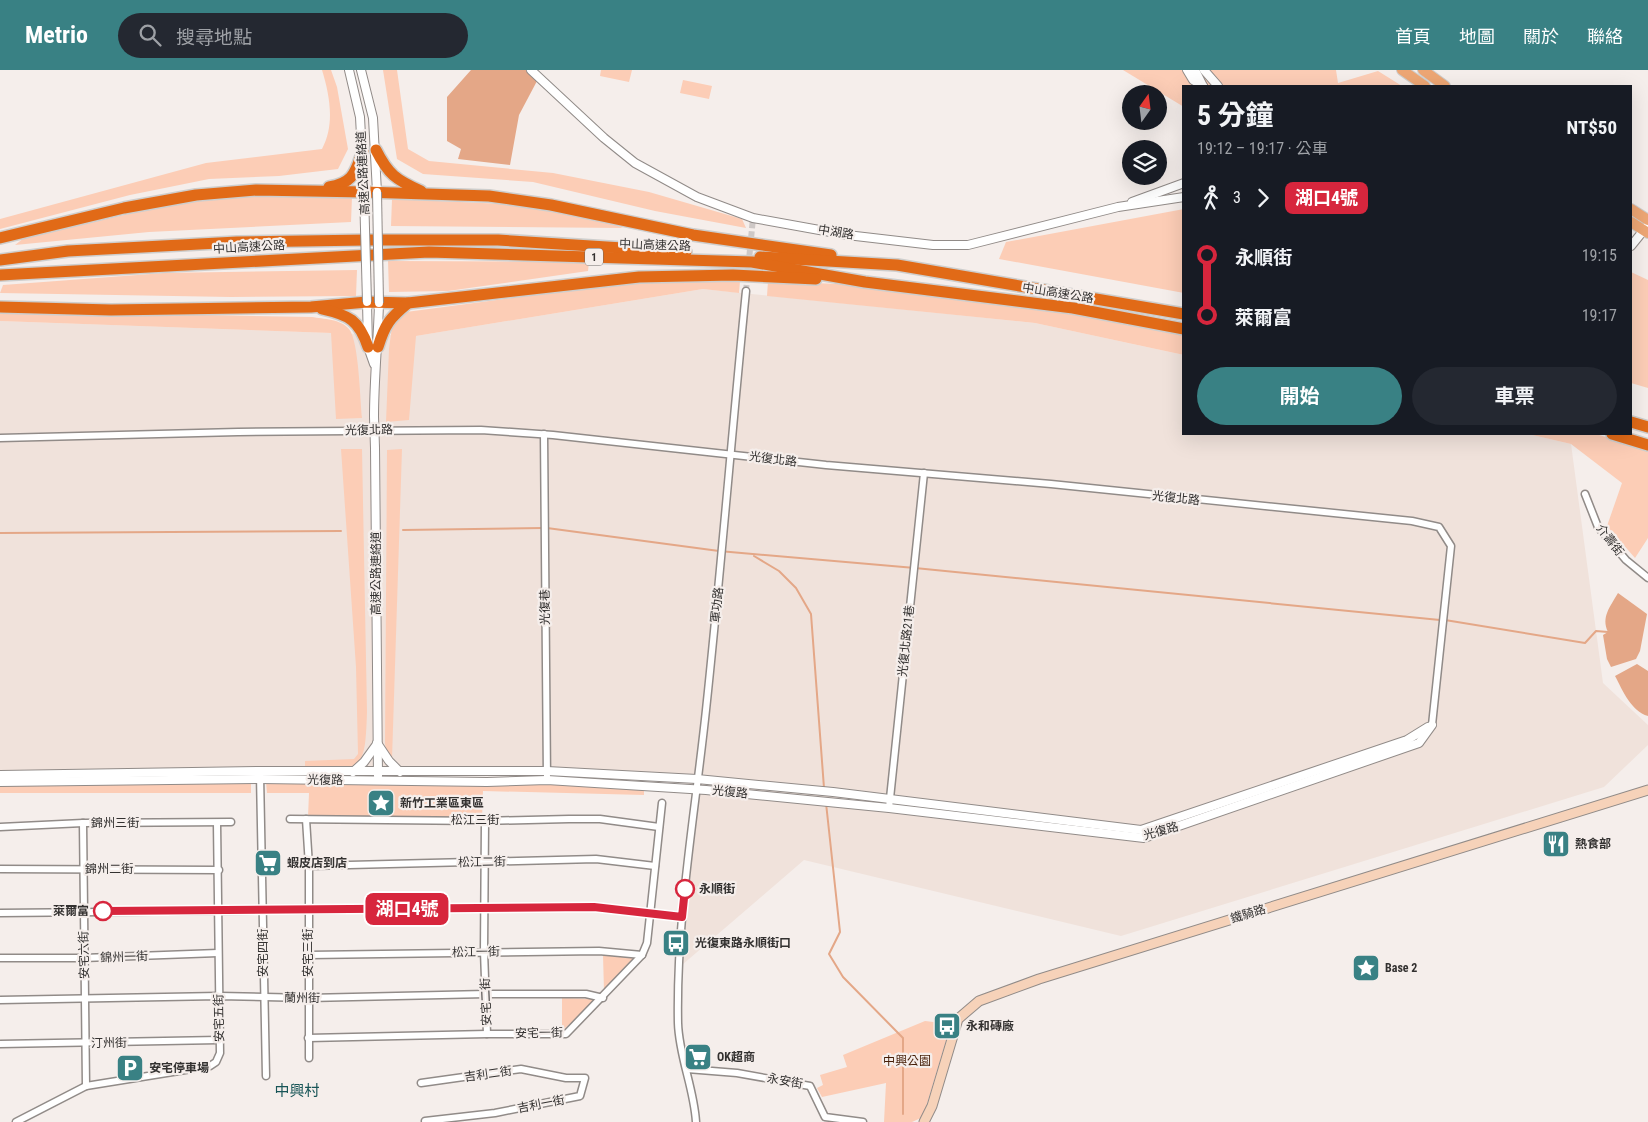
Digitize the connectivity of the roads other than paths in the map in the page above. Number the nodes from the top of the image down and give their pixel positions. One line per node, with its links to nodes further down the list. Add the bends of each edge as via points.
1 (349, 70): 14 (street, 高速公路連絡道, via 360,117)
2 (361, 70): 15 (street, 高速公路連絡道, via 373,118)
3 (530, 70): 22 (street, 中湖路, via 636,163 697,197 753,218 847,235 933,245 968,245)
4 (1187, 70): 9 (street, via 1193,80)
5 (1195, 70): 10 (street)
6 (1204, 70): 11 (street)
7 (1402, 70): 12 (main road)
8 (1422, 70): 13 (main road)
9 (1201, 85)
10 (1202, 85)
11 (1217, 85)
12 (1424, 85)
13 (1444, 85)
14 (363, 150): 17 (highway, via 353,177 340,185); 18 (street, 高速公路連絡道)
15 (376, 150): 19 (street, 高速公路連絡道); 20 (highway, via 392,176)
16 (1182, 184): 22 (street)
17 (308, 191): 18 (highway); 26 (highway, via 256,190 196,195 124,208)
18 (364, 192): 19 (highway); 33 (street, 高速公路連絡道, bridge)
19 (377, 192): 20 (highway); 34 (street, 高速公路連絡道, bridge)
20 (427, 194): 29 (highway, via 489,196 551,205 693,235)
21 (1182, 197): 22 (street, 中湖路)
22 (1118, 207)
23 (1632, 210): 25 (main road)
24 (1632, 222): 25 (main road)
25 (1647, 227): 27 (street)
26 (0, 238)
27 (1632, 245)
28 (0, 260): 29 (highway, 中山高速公路 / 1, via 68,252 237,242 479,240)
29 (896, 265): 38 (highway, 中山高速公路 / 1)
30 (0, 275): 31 (highway, 中山高速公路 / 1, via 429,252 752,262)
31 (865, 282): 35 (highway, via 733,275 639,277); 39 (highway, 中山高速公路 / 1, via 1072,308)
32 (746, 291): 47 (street, 軍功路)
33 (367, 302): 34 (highway); 37 (highway); 40 (street, 高速公路連絡道)
34 (379, 303): 35 (highway); 40 (street, 高速公路連絡道)
35 (408, 303): 40 (highway, via 391,317)
36 (0, 307): 37 (highway, via 111,310)
37 (311, 307): 40 (highway, via 344,314)
38 (1182, 314)
39 (1182, 329)
40 (373, 347): 52 (street, 高速公路連絡道, bridge)
41 (1632, 422): 42 (highway)
42 (1648, 427)
43 (544, 434): 45 (street, 光復北路, via 420,429); 47 (street, 光復北路); 53 (street, 光復巷)
44 (1615, 435): 46 (highway)
45 (0, 438)
46 (1648, 445)
47 (730, 453): 48 (street, 光復北路); 59 (street, 軍功路)
48 (924, 474): 51 (street, 光復北路, via 1381,517 1439,527 1451,546); 65 (street, 光復北路21巷)
49 (1585, 494): 50 (street, 介壽街, via 1598,527 1626,560)
50 (1648, 578)
51 (1432, 725): 65 (street, 光復路, via 1407,740 1141,830); 67 (street, 光復路, via 1419,743 1144,838)
52 (377, 743): 54 (street, via 364,762); 55 (street, 高速公路連絡道); 56 (street)
53 (547, 771): 56 (street, 光復路); 59 (street, 光復路); 60 (street, 光復巷)
54 (352, 772): 55 (street, 光復路); 58 (street, 光復路)
55 (378, 772): 56 (street, 光復路); 61 (street, 高速公路連絡道)
56 (400, 772)
57 (0, 775): 58 (street, 光復路)
58 (260, 775): 61 (street, 光復路); 62 (street, 光復路); 84 (street, 安宅四街)
59 (697, 779): 63 (street, 軍功路); 65 (street, 光復路)
60 (547, 780): 61 (street, 光復路); 63 (street, 光復路)
61 (378, 781)
62 (0, 782)
63 (696, 789): 67 (street, 光復路); 89 (street, 軍功路)
64 (1648, 790): 118 (main road, 鐵騎路, via 994,994 958,1019 932,1106)
65 (890, 798): 67 (street, 光復北路21巷)
66 (662, 803): 75 (street, 安宅一街)
67 (889, 808)
68 (290, 819): 69 (street, 松江三街)
69 (306, 819): 70 (street, 松江三街); 77 (street, 安宅三街)
70 (485, 821): 75 (street, 松江三街, via 600,819); 76 (street, 安宅二街)
71 (230, 822): 72 (street, 錦州三街)
72 (217, 823): 73 (street, 錦州三街); 81 (street, 安宅五街)
73 (83, 824): 74 (street, 錦州三街); 80 (street, 安宅六街)
74 (0, 827)
75 (659, 827): 78 (street, 安宅一街)
76 (484, 861): 77 (street, 松江二街); 78 (street, 松江二街, via 596,859); 83 (street, 安宅二街)
77 (309, 866): 82 (street, 安宅三街)
78 (655, 866): 88 (street, 安宅一街)
79 (0, 868): 80 (street, 錦州二街)
80 (83, 869): 81 (street, 錦州二街); 85 (street, 安宅六街)
81 (219, 870): 86 (street, 安宅五街)
82 (308, 909): 83 (street); 84 (street); 92 (street, 安宅三街)
83 (484, 909): 88 (street, via 594,907); 90 (street, 安宅二街)
84 (263, 910): 86 (street); 98 (street, 安宅四街)
85 (84, 911): 86 (street); 87 (street); 95 (street, 安宅六街)
86 (219, 911): 91 (street, 安宅五街)
87 (0, 913)
88 (650, 914): 89 (street); 93 (street, 安宅一街, via 647,943)
89 (682, 917): 109 (street, via 678,1026 680,1051)
90 (484, 951): 92 (street, 松江一街); 93 (street, 松江一街, via 599,950); 96 (street, 安宅二街)
91 (218, 954): 95 (street, 錦州一街); 97 (street, 安宅五街)
92 (309, 955): 99 (street, 安宅三街)
93 (642, 955): 100 (street, 安宅一街)
94 (0, 958): 95 (street, 錦州一街)
95 (83, 958): 101 (street, 安宅六街)
96 (486, 994): 99 (street, 蘭州街); 100 (street, 蘭州街, via 586,994); 103 (street, 安宅二街)
97 (219, 996): 98 (street, 蘭州街); 101 (street, 蘭州街); 105 (street, 安宅五街)
98 (263, 997): 99 (street, 蘭州街); 110 (street, 安宅四街)
99 (308, 998): 104 (street, 安宅三街)
100 (603, 998): 103 (street, 安宅一街, via 566,1034)
101 (85, 999): 102 (street, 蘭州街); 107 (street, 安宅六街)
102 (0, 1000)
103 (487, 1034): 104 (street, 安宅一街)
104 (308, 1038): 108 (street, 安宅三街)
105 (219, 1040): 107 (street, 汀州街); 113 (street, 安宅五街, via 220,1052 216,1062 210,1066)
106 (0, 1044): 107 (street, 汀州街)
107 (84, 1044): 113 (street, 安宅六街)
108 (309, 1058)
109 (687, 1069): 116 (street); 117 (street, 永安街, via 737,1073 810,1086 825,1117)
110 (266, 1076)
111 (585, 1078): 112 (street, 吉利二街, via 566,1078 521,1069); 114 (street, 吉利一街, via 580,1096 495,1113)
112 (421, 1083)
113 (86, 1086): 115 (street, 安宅五街)
114 (424, 1121)
115 (16, 1122)
116 (696, 1122)
117 (863, 1122)
118 (924, 1122)

